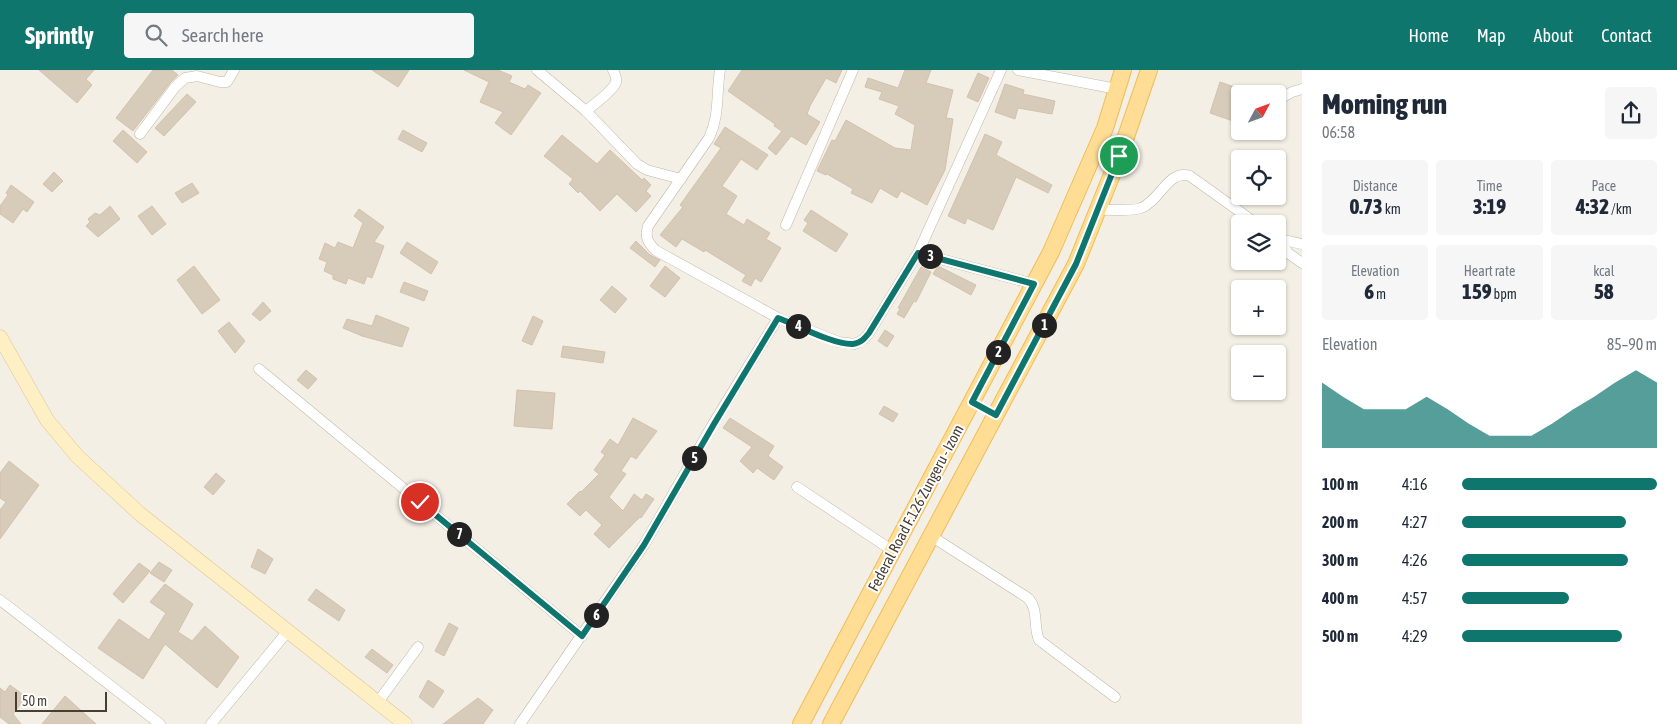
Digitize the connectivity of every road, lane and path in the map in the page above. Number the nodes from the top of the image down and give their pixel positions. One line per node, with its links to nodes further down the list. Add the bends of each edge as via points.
1 (234, 70): 14 (street, via 227,82 197,76 185,78)
2 (537, 70): 13 (street)
3 (613, 70): 13 (street, via 616,83)
4 (720, 70): 15 (street, via 714,126)
5 (852, 70): 18 (street)
6 (1001, 70): 22 (street)
7 (1018, 70): 10 (street)
8 (1123, 70): 10 (main road, Federal Road F.126 Zungeru - Izom)
9 (1149, 70): 16 (main road, Federal Road F.126 Zungeru - Izom)
10 (1117, 89): 24 (main road, Federal Road F.126 Zungeru - Izom, via 1105,128)
11 (1302, 89): 12 (street)
12 (1286, 95)
13 (586, 111): 15 (street, via 637,164)
14 (140, 134)
15 (680, 180): 25 (street, via 648,226 645,235 648,243 655,250)
16 (1098, 210): 17 (street, via 1140,209 1151,203 1175,176 1183,174); 29 (main road, Federal Road F.126 Zungeru - Izom, via 1076,264)
17 (1244, 215)
18 (786, 225)
19 (1286, 241): 20 (street)
20 (1302, 244)
21 (1286, 250): 23 (street)
22 (918, 253): 24 (street); 25 (street, via 864,340 855,344 840,342)
23 (1302, 263)
24 (1034, 284): 28 (main road, Federal Road F.126 Zungeru - Izom)
25 (778, 318): 35 (street, via 644,545)
26 (0, 337): 34 (street, via 47,420 77,456 140,514)
27 (259, 369): 35 (street)
28 (972, 402): 29 (main road); 32 (main road, Federal Road F.126 Zungeru - Izom)
29 (996, 415): 31 (main road, Federal Road F.126 Zungeru - Izom)
30 (797, 487): 32 (street)
31 (931, 536): 37 (street, via 1028,598 1033,604 1039,640); 44 (main road, Federal Road F.126 Zungeru - Izom)
32 (894, 551): 43 (main road, Federal Road F.126 Zungeru - Izom)
33 (0, 600): 39 (street)
34 (288, 631): 38 (street); 40 (street)
35 (582, 636): 42 (street)
36 (418, 647): 38 (street)
37 (1115, 697)
38 (378, 702): 41 (street)
39 (160, 724)
40 (211, 724)
41 (405, 724)
42 (520, 724)
43 (801, 724)
44 (831, 724)

